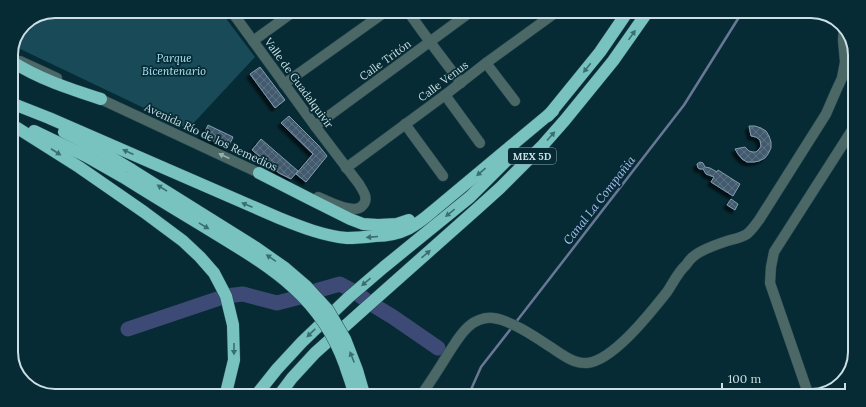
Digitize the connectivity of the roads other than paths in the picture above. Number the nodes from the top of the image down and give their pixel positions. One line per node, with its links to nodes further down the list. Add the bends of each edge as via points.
1 (238, 18): 10 (street, Valle de Guadalquivir)
2 (285, 18): 10 (street)
3 (377, 18): 18 (street)
4 (413, 18): 11 (street)
5 (462, 18): 11 (street, Calle Tritón)
6 (548, 18): 13 (street, Calle Venus)
7 (623, 18): 24 (highway, MEX 5D, one-way to 24, via 600,52)
8 (643, 18): 38 (highway, MEX 5D, one-way to 8, via 315,353 479,207 543,145 613,61)
9 (843, 36): 41 (street, via 845,62 842,78 826,114 753,229 747,234 695,255 647,316 618,346 600,359 587,363 575,361 512,324 492,318 483,319 468,326)
10 (253, 41): 18 (street, Valle de Guadalquivir)
11 (430, 42): 17 (street); 27 (street, Calle Tritón)
12 (18, 59): 20 (street, Avenida Río de los Remedios)
13 (486, 63): 17 (street, Calle Venus); 21 (street)
14 (18, 66): 16 (highway)
15 (18, 69): 16 (highway)
16 (24, 70): 20 (highway, via 58,85)
17 (461, 83): 19 (street, Calle Venus)
18 (284, 84): 27 (street, Valle de Guadalquivir)
19 (445, 96): 26 (street, Calle Venus); 30 (street)
20 (101, 99): 32 (street, Avenida Río de los Remedios, one-way to 20)
21 (514, 101)
22 (18, 107): 35 (highway, one-way to 22, via 407,229 385,236 346,238 323,234 279,218)
23 (18, 108): 33 (highway, via 97,149)
24 (553, 110): 35 (highway, one-way to 35); 37 (highway, MEX 5D, one-way to 37, via 470,198 349,297 302,342)
25 (18, 123): 33 (highway)
26 (405, 124): 31 (street, Calle Venus); 34 (street)
27 (315, 126): 31 (street, Valle de Guadalquivir)
28 (18, 128): 36 (highway, one-way to 36, via 144,212 183,241 214,273 226,296 233,325 234,360)
29 (848, 136): 42 (street, via 774,252 771,267 770,283)
30 (480, 143)
31 (346, 168): 32 (street, Avenida Río de los Remedios, via 359,184 366,199 359,209 343,208)
32 (259, 173): 35 (highway, via 363,224 397,224)
33 (128, 174): 39 (highway, one-way to 39, bridge, via 251,255 304,296 325,322 339,349); 40 (highway, one-way to 33, bridge, via 345,339 328,310 306,286 255,247)
34 (443, 176)
35 (433, 212)
36 (227, 389)
37 (261, 389)
38 (284, 389)
39 (353, 389)
40 (363, 389)
41 (425, 389)
42 (807, 389)

